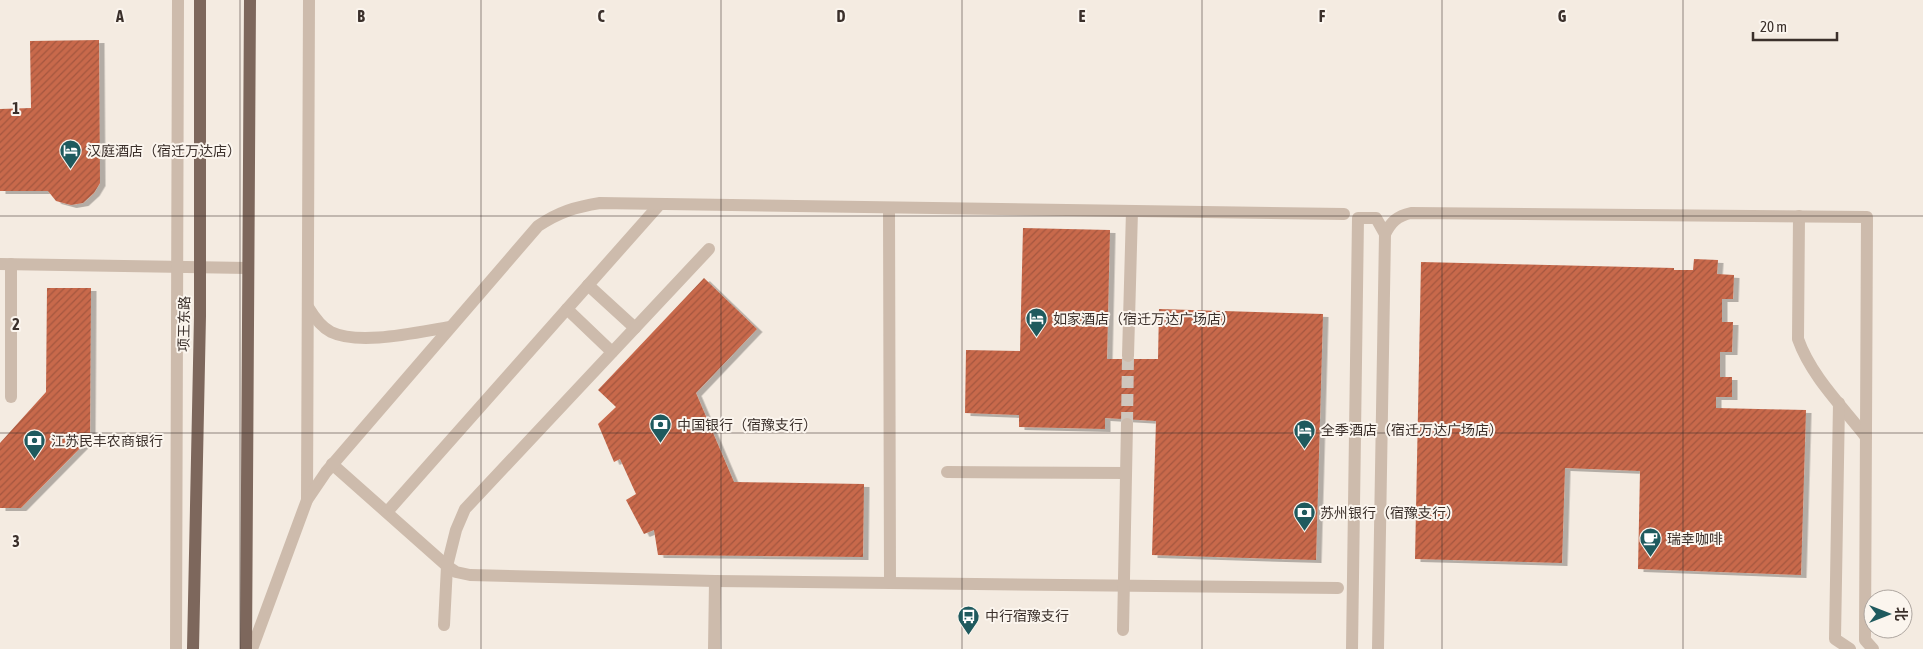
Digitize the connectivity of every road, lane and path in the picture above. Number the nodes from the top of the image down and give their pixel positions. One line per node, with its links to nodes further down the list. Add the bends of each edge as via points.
1 (178, 0): 13 (lane)
2 (200, 0): 14 (main road, 项王东路)
3 (250, 0): 15 (main road)
4 (308, 0): 17 (lane)
5 (660, 204): 6 (lane); 16 (lane); 19 (lane, via 600,203 577,206 555,214 538,226)
6 (888, 208): 7 (lane); 34 (lane)
7 (1132, 211): 8 (lane); 22 (lane)
8 (1344, 214)
9 (1799, 216): 10 (lane, via 1411,213 1391,223); 24 (lane, via 1798,339 1803,353); 26 (lane, via 1867,217)
10 (1385, 234): 44 (lane, via 1376,218 1358,218); 45 (lane)
11 (709, 250): 20 (lane)
12 (6, 264): 13 (lane); 23 (lane)
13 (177, 266): 14 (lane); 39 (lane)
14 (200, 267): 15 (lane); 40 (main road, 项王东路)
15 (248, 268): 41 (main road)
16 (588, 285): 18 (lane); 20 (lane)
17 (308, 308): 19 (lane, via 319,323 332,332 354,338); 30 (lane)
18 (567, 309): 21 (lane); 31 (lane)
19 (450, 328): 27 (lane)
20 (635, 328): 21 (lane)
21 (612, 352): 32 (lane, via 465,509)
22 (1128, 356)
23 (11, 397)
24 (1839, 403): 26 (lane); 46 (lane, via 1835,639)
25 (1127, 424): 29 (lane)
26 (1866, 437): 47 (lane, via 1865,640)
27 (332, 464): 30 (lane); 31 (lane)
28 (947, 472): 29 (lane)
29 (1126, 473): 35 (lane)
30 (307, 500): 42 (lane)
31 (387, 512): 32 (lane)
32 (447, 566): 33 (lane, via 470,575); 37 (lane)
33 (715, 581): 34 (lane); 43 (lane)
34 (890, 583): 35 (lane)
35 (1124, 586): 36 (lane); 38 (lane)
36 (1338, 588)
37 (444, 624)
38 (1123, 630)
39 (176, 649)
40 (193, 649)
41 (246, 649)
42 (252, 649)
43 (714, 649)
44 (1352, 649)
45 (1378, 649)
46 (1850, 649)
47 (1873, 649)

